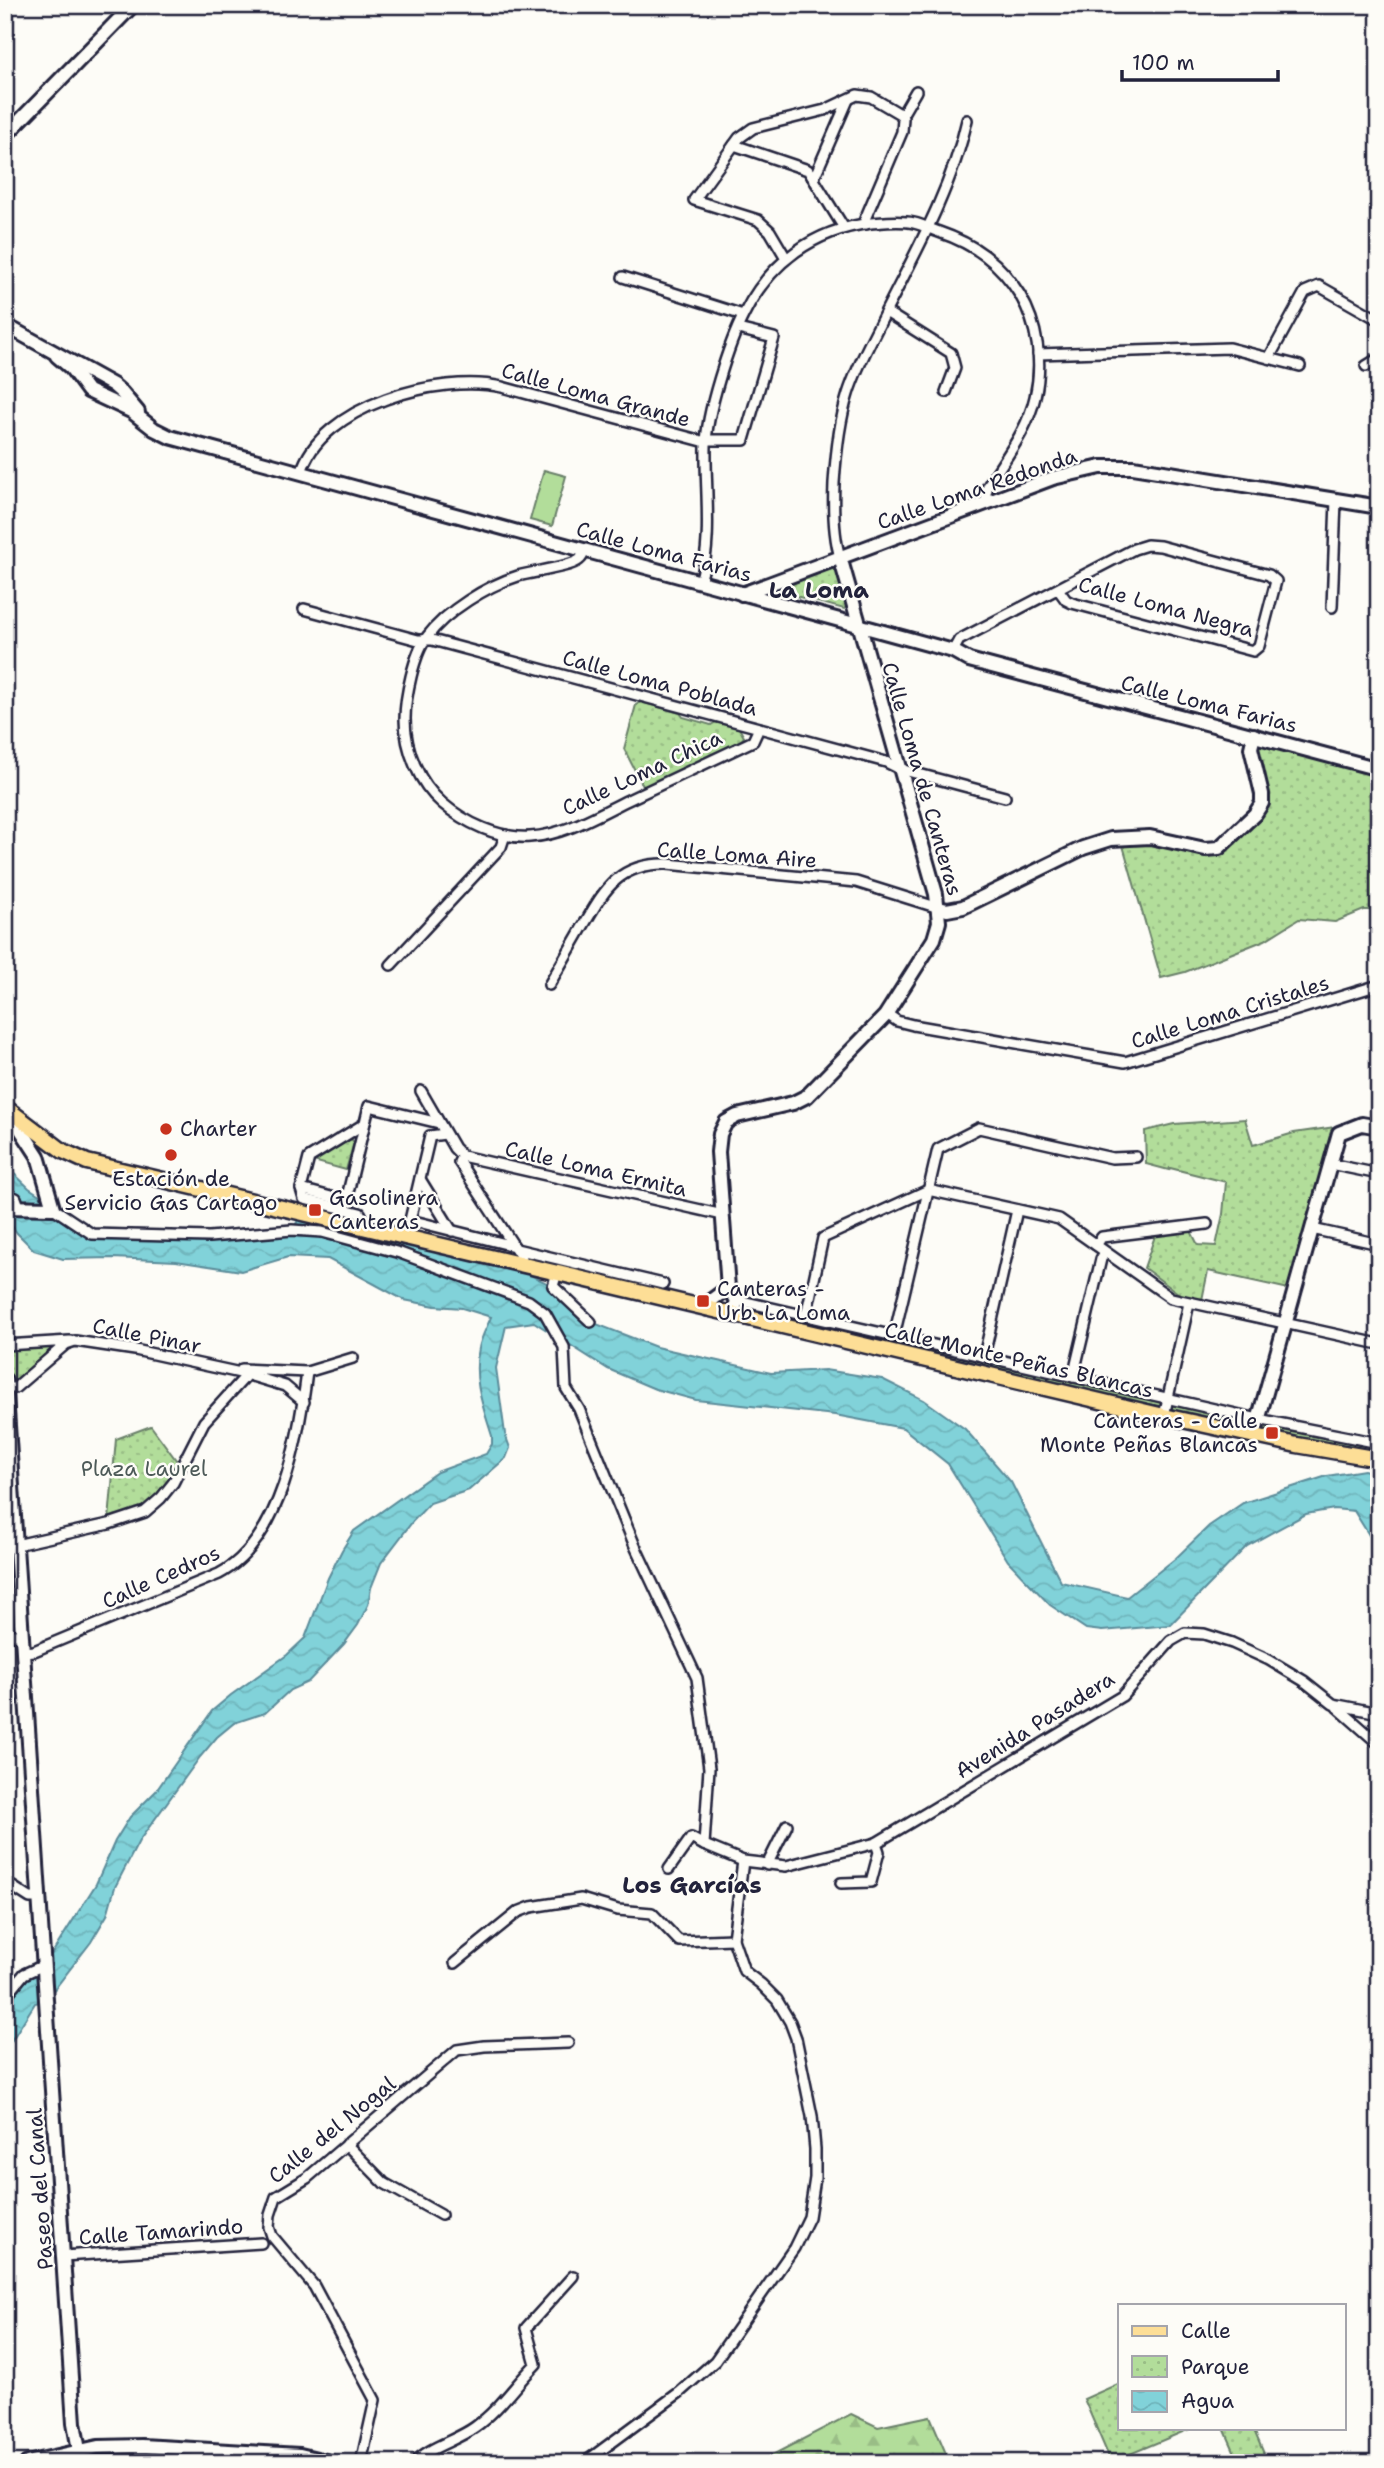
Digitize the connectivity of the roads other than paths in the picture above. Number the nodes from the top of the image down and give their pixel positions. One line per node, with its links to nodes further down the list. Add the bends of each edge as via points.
1 (133, 5): 6 (street)
2 (916, 91): 4 (street)
3 (848, 100): 4 (street, via 866,95); 7 (street, via 753,128); 8 (street)
4 (902, 116): 9 (street, via 902,132)
5 (967, 120): 10 (street, Calle Loma de Canteras)
6 (5, 136)
7 (734, 145): 8 (street, via 803,167); 12 (street, via 694,200 758,220)
8 (814, 178): 11 (street)
9 (866, 224): 10 (street, via 898,221); 11 (street)
10 (928, 227): 14 (street, Calle Loma de Canteras); 19 (street, via 976,248 1003,271 1030,315)
11 (844, 228): 12 (street, via 814,239)
12 (786, 258): 15 (street)
13 (623, 277): 15 (street)
14 (886, 312): 24 (street, via 951,353 955,368); 31 (street, Calle Loma de Canteras, via 854,378 842,418 834,494)
15 (743, 316): 18 (street)
16 (1379, 320): 20 (street, via 1319,286 1305,292)
17 (5, 325): 26 (street, Calle Loma Farias, via 57,356 88,391 131,411 170,438)
18 (738, 329): 25 (street, via 719,380); 25 (street, Calle Loma Grande, via 774,338 744,440)
19 (1038, 354): 20 (street, via 1229,348); 28 (street, via 1031,412 1016,445 988,486)
20 (1269, 358): 22 (street)
21 (1379, 358): 23 (street)
22 (1300, 366)
23 (1366, 366)
24 (946, 393)
25 (706, 441): 26 (street, Calle Loma Grande, via 502,387 460,384 414,391 355,412 314,447); 33 (street, via 706,563)
26 (301, 473): 30 (street, Calle Loma Farias)
27 (1336, 500): 28 (street, Calle Loma Redonda, via 1115,466 1069,474); 29 (street, Calle Loma Redonda); 37 (street)
28 (987, 503): 31 (street, Calle Loma Redonda)
29 (1377, 506)
30 (584, 551): 33 (street, Calle Loma Farias); 40 (street, Calle Loma Chica, via 573,563 495,585)
31 (840, 558): 32 (street, Calle Loma Redonda); 39 (street, Calle Loma de Canteras)
32 (778, 580): 35 (street, Calle Loma Redonda); 36 (street, via 769,592)
33 (700, 582): 35 (street, Calle Loma Farias)
34 (1058, 589): 34 (street, Calle Loma Negra, via 1072,603 1253,651 1259,646 1276,581 1269,575 1152,545 1134,549); 41 (street, Calle Loma Negra, via 959,640)
35 (742, 594): 36 (street, Calle Loma Farias)
36 (783, 605): 39 (street, Calle Loma Farias)
37 (1332, 607)
38 (304, 609): 40 (street, Calle Loma Poblada)
39 (860, 626): 41 (street, Calle Loma Farias); 44 (street, Calle Loma de Canteras)
40 (424, 640): 42 (street, Calle Loma Poblada); 47 (street, Calle Loma Chica, via 406,708 405,727 414,761 432,793 447,808)
41 (953, 651): 43 (street, Calle Loma Farias, via 969,660)
42 (759, 728): 44 (street, Calle Loma Poblada); 47 (street, Calle Loma Chica, via 753,741 579,824 531,837)
43 (1254, 735): 45 (street, Calle Loma Farias); 48 (street, via 1251,748 1262,803 1219,848 1150,836 1111,839 1083,848 963,907)
44 (900, 769): 46 (street, Calle Loma Poblada); 48 (street, Calle Loma de Canteras)
45 (1379, 769)
46 (1005, 797)
47 (505, 835): 49 (street, via 501,847)
48 (939, 908): 50 (street, Calle Loma Aire, via 856,882 648,865 621,875 606,888); 52 (street, Calle Loma de Canteras, via 934,939)
49 (391, 965)
50 (549, 985)
51 (1379, 985): 52 (street, Calle Loma Cristales, via 1125,1062 913,1025)
52 (887, 1014): 70 (street, Calle Loma de Canteras, via 807,1096 726,1122 718,1142)
53 (421, 1091): 55 (street)
54 (6, 1108): 68 (street, via 38,1156); 72 (main road, Calle Monte Peñas Blancas, via 80,1159)
55 (439, 1123): 56 (street, via 369,1106); 58 (street)
56 (364, 1124): 64 (street, via 309,1158); 64 (street, via 346,1201)
57 (1379, 1127): 61 (street, via 1362,1124 1339,1133)
58 (445, 1134): 59 (street); 63 (street, via 430,1136)
59 (462, 1156): 70 (street, Calle Loma Ermita); 77 (street, via 459,1162)
60 (1136, 1157): 65 (street, via 1112,1158 979,1128 938,1149)
61 (1330, 1164): 62 (street); 73 (street)
62 (1374, 1172)
63 (420, 1179): 74 (street); 74 (street, via 410,1220)
64 (301, 1189): 72 (street, via 304,1199 360,1213)
65 (928, 1190): 69 (street); 87 (street, via 823,1238); 90 (street)
66 (5, 1195): 67 (street, via 16,1198)
67 (12, 1206): 68 (street)
68 (53, 1208): 117 (street, via 92,1234 209,1237 322,1232 400,1253 539,1308 564,1347 566,1388 696,1678 709,1768)
69 (1017, 1210): 76 (street, via 1059,1219); 94 (street)
70 (723, 1215): 82 (street, Calle Loma de Canteras)
71 (1208, 1224): 76 (street, via 1102,1237)
72 (368, 1229): 79 (main road, Calle Monte Peñas Blancas)
73 (1312, 1229): 75 (street); 89 (street)
74 (452, 1231): 77 (street)
75 (1379, 1244)
76 (1096, 1245): 78 (street)
77 (515, 1247): 79 (street, via 521,1257); 81 (street)
78 (1105, 1252): 84 (street, via 1171,1298); 99 (street)
79 (519, 1264): 80 (main road, Calle Monte Peñas Blancas)
80 (557, 1273): 85 (main road, Calle Monte Peñas Blancas); 88 (street, via 554,1286)
81 (663, 1284)
82 (728, 1288): 83 (street); 85 (street, via 709,1302)
83 (737, 1300): 86 (street); 87 (street, Calle Monte Peñas Blancas)
84 (1189, 1303): 89 (street); 101 (street)
85 (708, 1309): 86 (main road, Calle Monte Peñas Blancas)
86 (733, 1315): 103 (main road, Calle Monte Peñas Blancas)
87 (806, 1316): 90 (street, Calle Monte Peñas Blancas)
88 (591, 1322)
89 (1284, 1324): 92 (street); 104 (street)
90 (894, 1336): 94 (street, Calle Monte Peñas Blancas)
91 (75, 1341): 93 (street, Calle Pinar); 96 (street, Calle Pinar); 100 (street, Calle Pinar, via 15,1388)
92 (1379, 1344)
93 (5, 1345)
94 (984, 1356): 99 (street, Calle Monte Peñas Blancas)
95 (353, 1358): 97 (street, Calle Pinar)
96 (212, 1366): 97 (street, Calle Pinar); 98 (street, Calle Pinar)
97 (307, 1372): 102 (street, Calle Cedros)
98 (245, 1374): 102 (street, Calle Pinar, via 285,1386); 108 (street, via 204,1422 167,1490 145,1512)
99 (1073, 1377): 101 (street, Calle Monte Peñas Blancas)
100 (5, 1384): 108 (street, Paseo del Canal)
101 (1167, 1398): 103 (street); 104 (street, Calle Monte Peñas Blancas)
102 (304, 1402): 111 (street, Calle Cedros, via 275,1504 237,1562 206,1579)
103 (1164, 1416): 105 (main road, Calle Monte Peñas Blancas)
104 (1258, 1419): 105 (street); 106 (street, Calle Monte Peñas Blancas)
105 (1254, 1435): 107 (main road, Calle Monte Peñas Blancas)
106 (1379, 1443)
107 (1379, 1459)
108 (16, 1545): 110 (street, Paseo del Canal)
109 (5, 1635): 110 (street)
110 (22, 1635): 111 (street, Paseo del Canal)
111 (23, 1652): 123 (street, Paseo del Canal)
112 (1333, 1703): 113 (street, Avenida Pasadera); 114 (street); 116 (street, Avenida Pasadera, via 1269,1660 1232,1643 1185,1633 1171,1641 1122,1696)
113 (1379, 1713)
114 (1379, 1744)
115 (787, 1825): 119 (street)
116 (876, 1843): 119 (street, Avenida Pasadera, via 786,1866); 122 (street, via 879,1852 871,1882)
117 (704, 1845): 118 (street, Avenida Pasadera); 120 (street, via 691,1838)
118 (743, 1861): 119 (street, Avenida Pasadera); 124 (street)
119 (767, 1865)
120 (669, 1870)
121 (5, 1882): 123 (street, via 30,1898)
122 (841, 1883)
123 (40, 1898): 126 (street, Paseo del Canal)
124 (733, 1939): 125 (street, via 679,1941 652,1913 618,1910 581,1899 518,1912); 139 (street, via 744,1971 776,2000 796,2038 815,2149 808,2217 794,2248 715,2361)
125 (455, 1963)
126 (44, 1965): 127 (street, via 24,1974); 132 (street, Paseo del Canal)
127 (5, 1997)
128 (568, 2043): 129 (street, Calle del Nogal, via 457,2050)
129 (346, 2144): 130 (street, via 384,2183); 137 (street, Calle del Nogal, via 307,2178 276,2197 269,2227 276,2243 314,2286 373,2395 375,2405)
130 (441, 2215)
131 (261, 2243): 132 (street, Calle Tamarindo)
132 (63, 2256): 134 (street, Paseo del Canal)
133 (573, 2276): 138 (street, via 526,2328 536,2364 478,2425)
134 (79, 2450): 135 (street); 136 (street, via 142,2445 300,2455)
135 (27, 2463)
136 (334, 2463)
137 (361, 2463)
138 (414, 2463)
139 (584, 2463)

